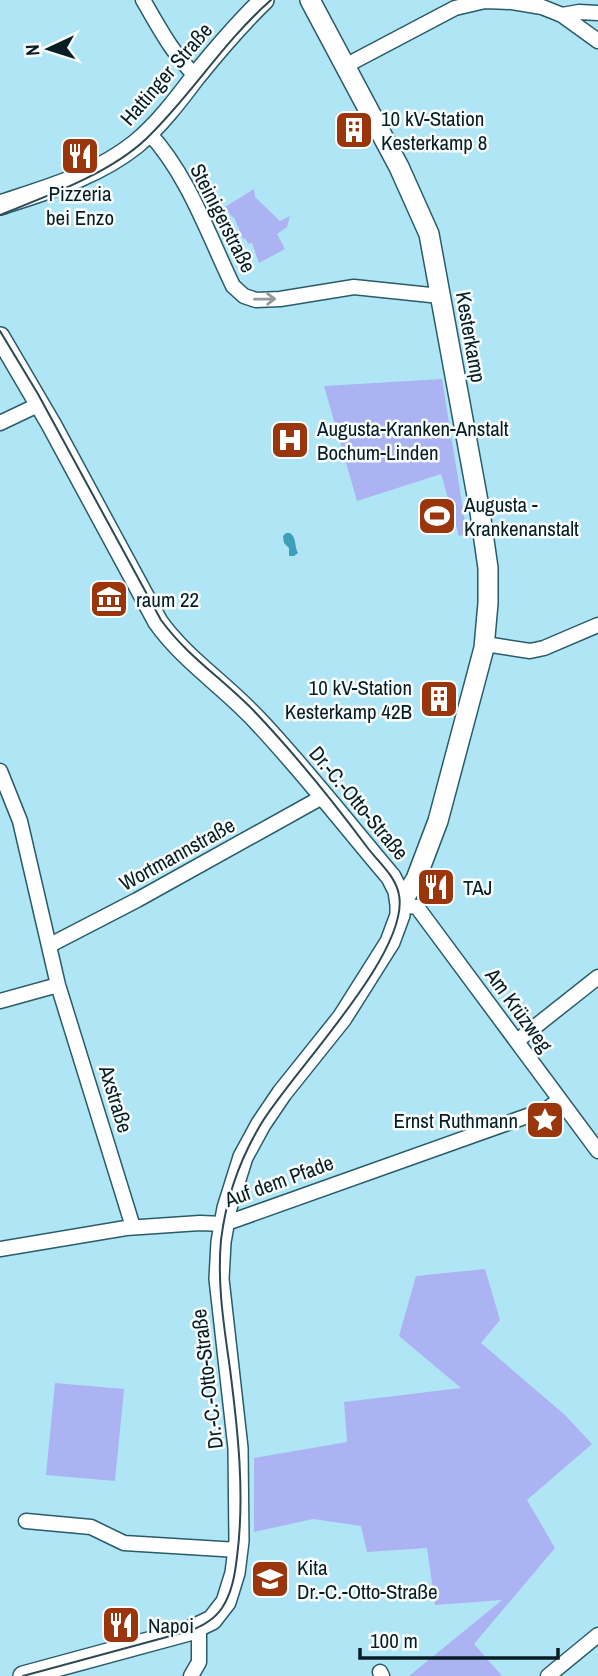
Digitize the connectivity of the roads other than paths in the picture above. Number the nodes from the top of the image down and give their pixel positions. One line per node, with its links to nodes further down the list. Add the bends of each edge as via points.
1 (143, 0): 8 (street, via 177,56)
2 (264, 0): 8 (street, Hattinger Straße)
3 (310, 0): 7 (street, Kesterkamp)
4 (598, 13): 5 (street)
5 (562, 15): 6 (street); 7 (street, via 512,2 468,4)
6 (598, 41)
7 (345, 66): 13 (street, Kesterkamp, via 429,234)
8 (196, 76): 9 (street, Hattinger Straße)
9 (149, 133): 10 (street, Hattinger Straße, via 108,163); 13 (street, Steinigerstraße, one-way to 13, via 183,180 233,286 250,299 354,287)
10 (57, 187): 11 (street, Hattinger Straße); 12 (street, Hattinger Straße)
11 (0, 205)
12 (0, 216)
13 (440, 296): 18 (street, Kesterkamp, via 484,538)
14 (0, 337): 15 (street, Dr.-C.-Otto-Straße)
15 (40, 404): 16 (street); 20 (street, Dr.-C.-Otto-Straße, via 158,622 258,721)
16 (0, 423)
17 (598, 625): 18 (street, via 530,651)
18 (485, 643): 21 (street, Kesterkamp, via 438,821 416,879)
19 (0, 771): 22 (street, Axstraße, via 20,821)
20 (324, 796): 21 (street, Dr.-C.-Otto-Straße, via 393,879); 22 (street, Wortmannstraße)
21 (400, 905): 26 (street, Am Krüzweg, via 417,907); 29 (street, Dr.-C.-Otto-Straße, via 397,926 367,981 252,1140 234,1181)
22 (50, 945): 24 (street, Axstraße)
23 (598, 977): 26 (street)
24 (58, 985): 25 (street); 30 (street, Axstraße)
25 (0, 1001)
26 (517, 1041): 27 (street, Am Krüzweg)
27 (559, 1100): 28 (street, Am Krüzweg); 29 (street, Auf dem Pfade, via 547,1109)
28 (598, 1151)
29 (224, 1224): 30 (street, Auf dem Pfade); 33 (street, Dr.-C.-Otto-Straße, via 219,1279 239,1456)
30 (133, 1227): 31 (street, Auf dem Pfade)
31 (0, 1249)
32 (26, 1521): 33 (street, via 91,1527 124,1543)
33 (238, 1550): 34 (street, Dr.-C.-Otto-Straße, via 226,1602)
34 (199, 1628): 36 (street, Dr.-C.-Otto-Straße); 37 (street, via 199,1662)
35 (598, 1635): 38 (street)
36 (23, 1676)
37 (191, 1676)
38 (548, 1676)

